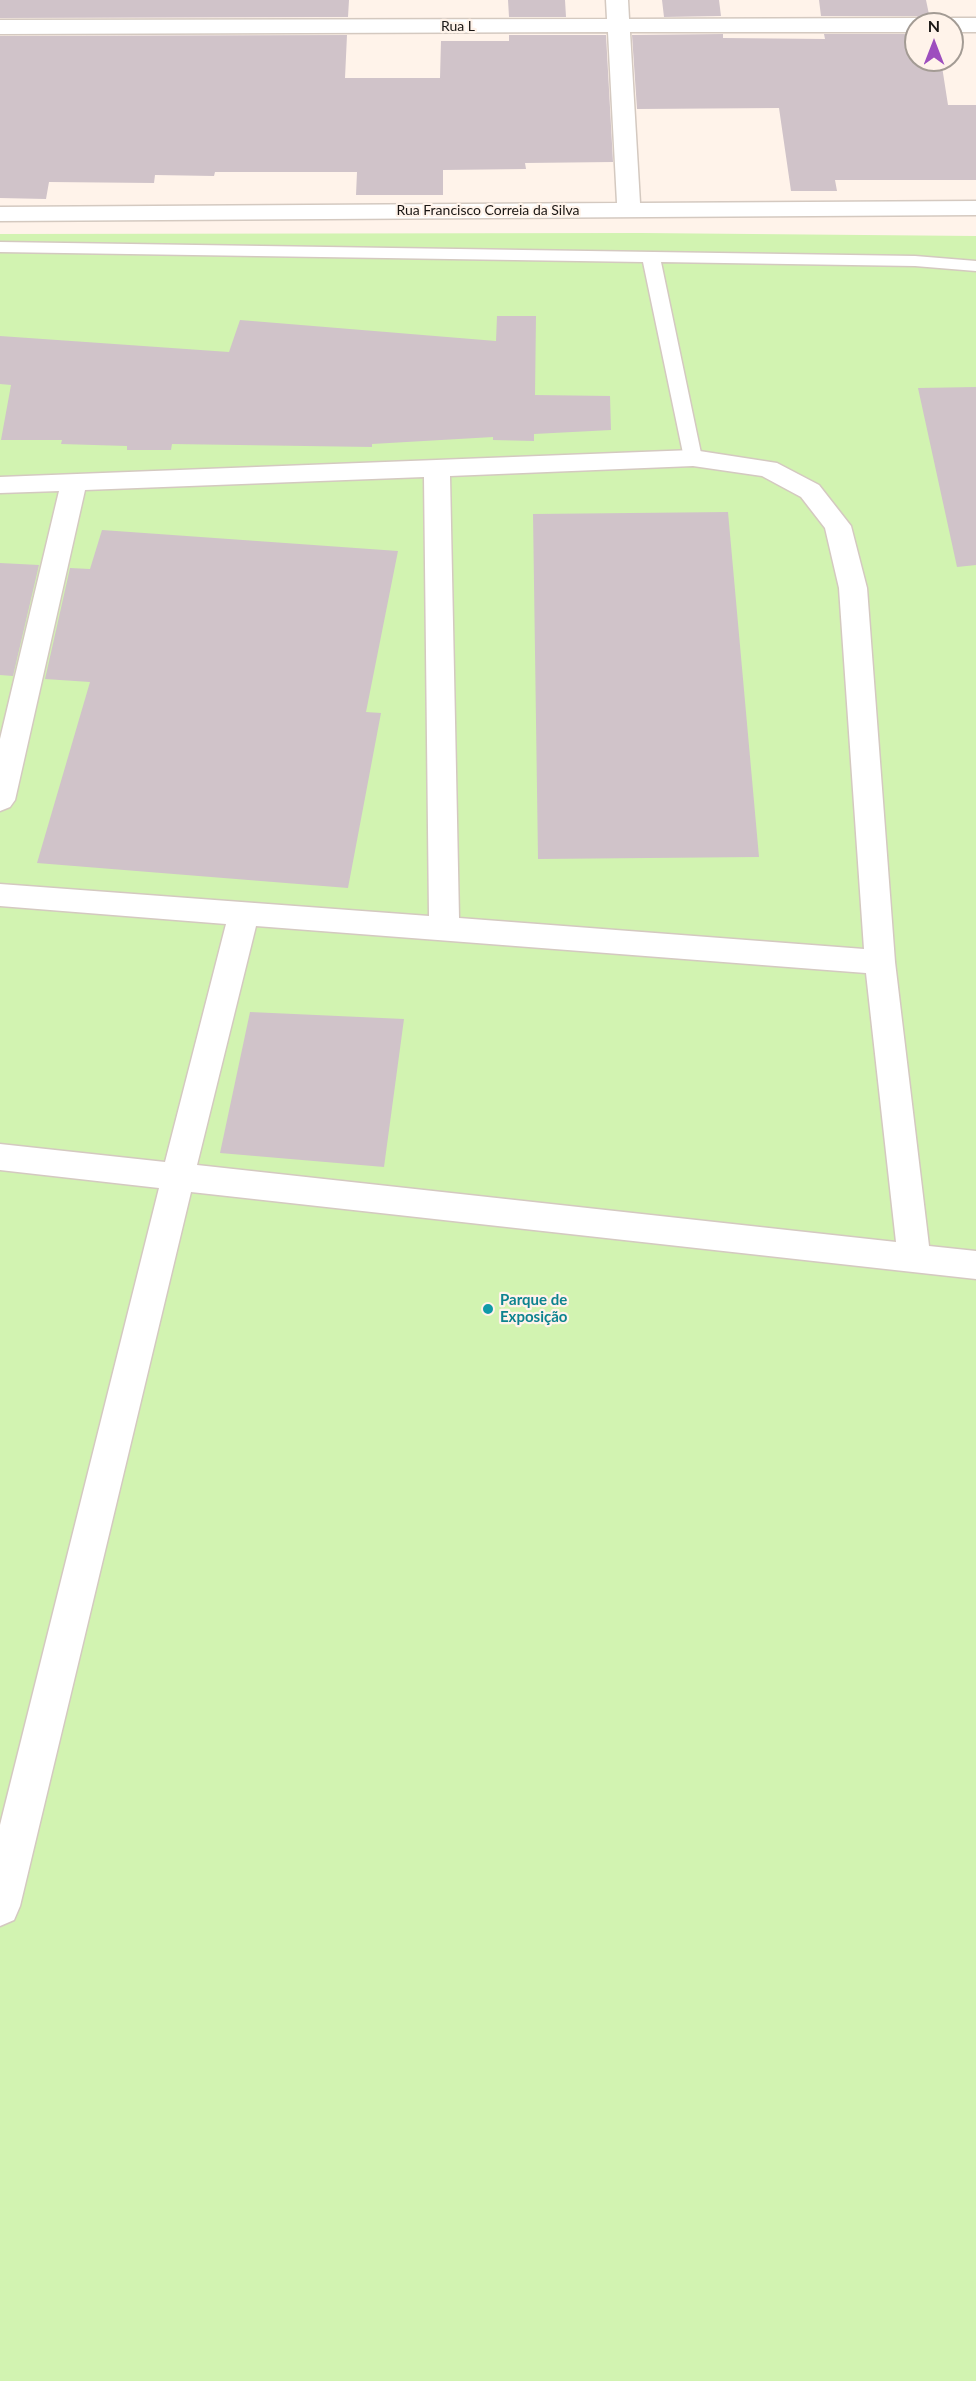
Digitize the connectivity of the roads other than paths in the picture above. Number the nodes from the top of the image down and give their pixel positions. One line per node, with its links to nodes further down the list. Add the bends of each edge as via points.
1 (617, 0): 2 (street)
2 (619, 25): 3 (street, Rua L); 4 (street, Rua L); 6 (street)
3 (904, 25)
4 (0, 27)
5 (976, 208): 6 (street, Rua Francisco Correia da Silva)
6 (629, 209): 7 (street, Rua Francisco Correia da Silva)
7 (0, 214)
8 (0, 247): 9 (lane)
9 (651, 257): 10 (lane, via 915,261); 11 (lane)
10 (976, 266)
11 (693, 458): 12 (street); 19 (street, via 768,469 810,491 838,526 853,588)
12 (437, 469): 13 (street); 18 (street)
13 (74, 482): 14 (street); 15 (street)
14 (0, 485)
15 (0, 800)
16 (0, 895): 17 (street)
17 (243, 913): 18 (street); 21 (street)
18 (444, 929): 19 (street)
19 (880, 962): 22 (street)
20 (0, 1157): 21 (street)
21 (178, 1177): 22 (street); 24 (street)
22 (914, 1257): 23 (street)
23 (976, 1265)
24 (0, 1906)

